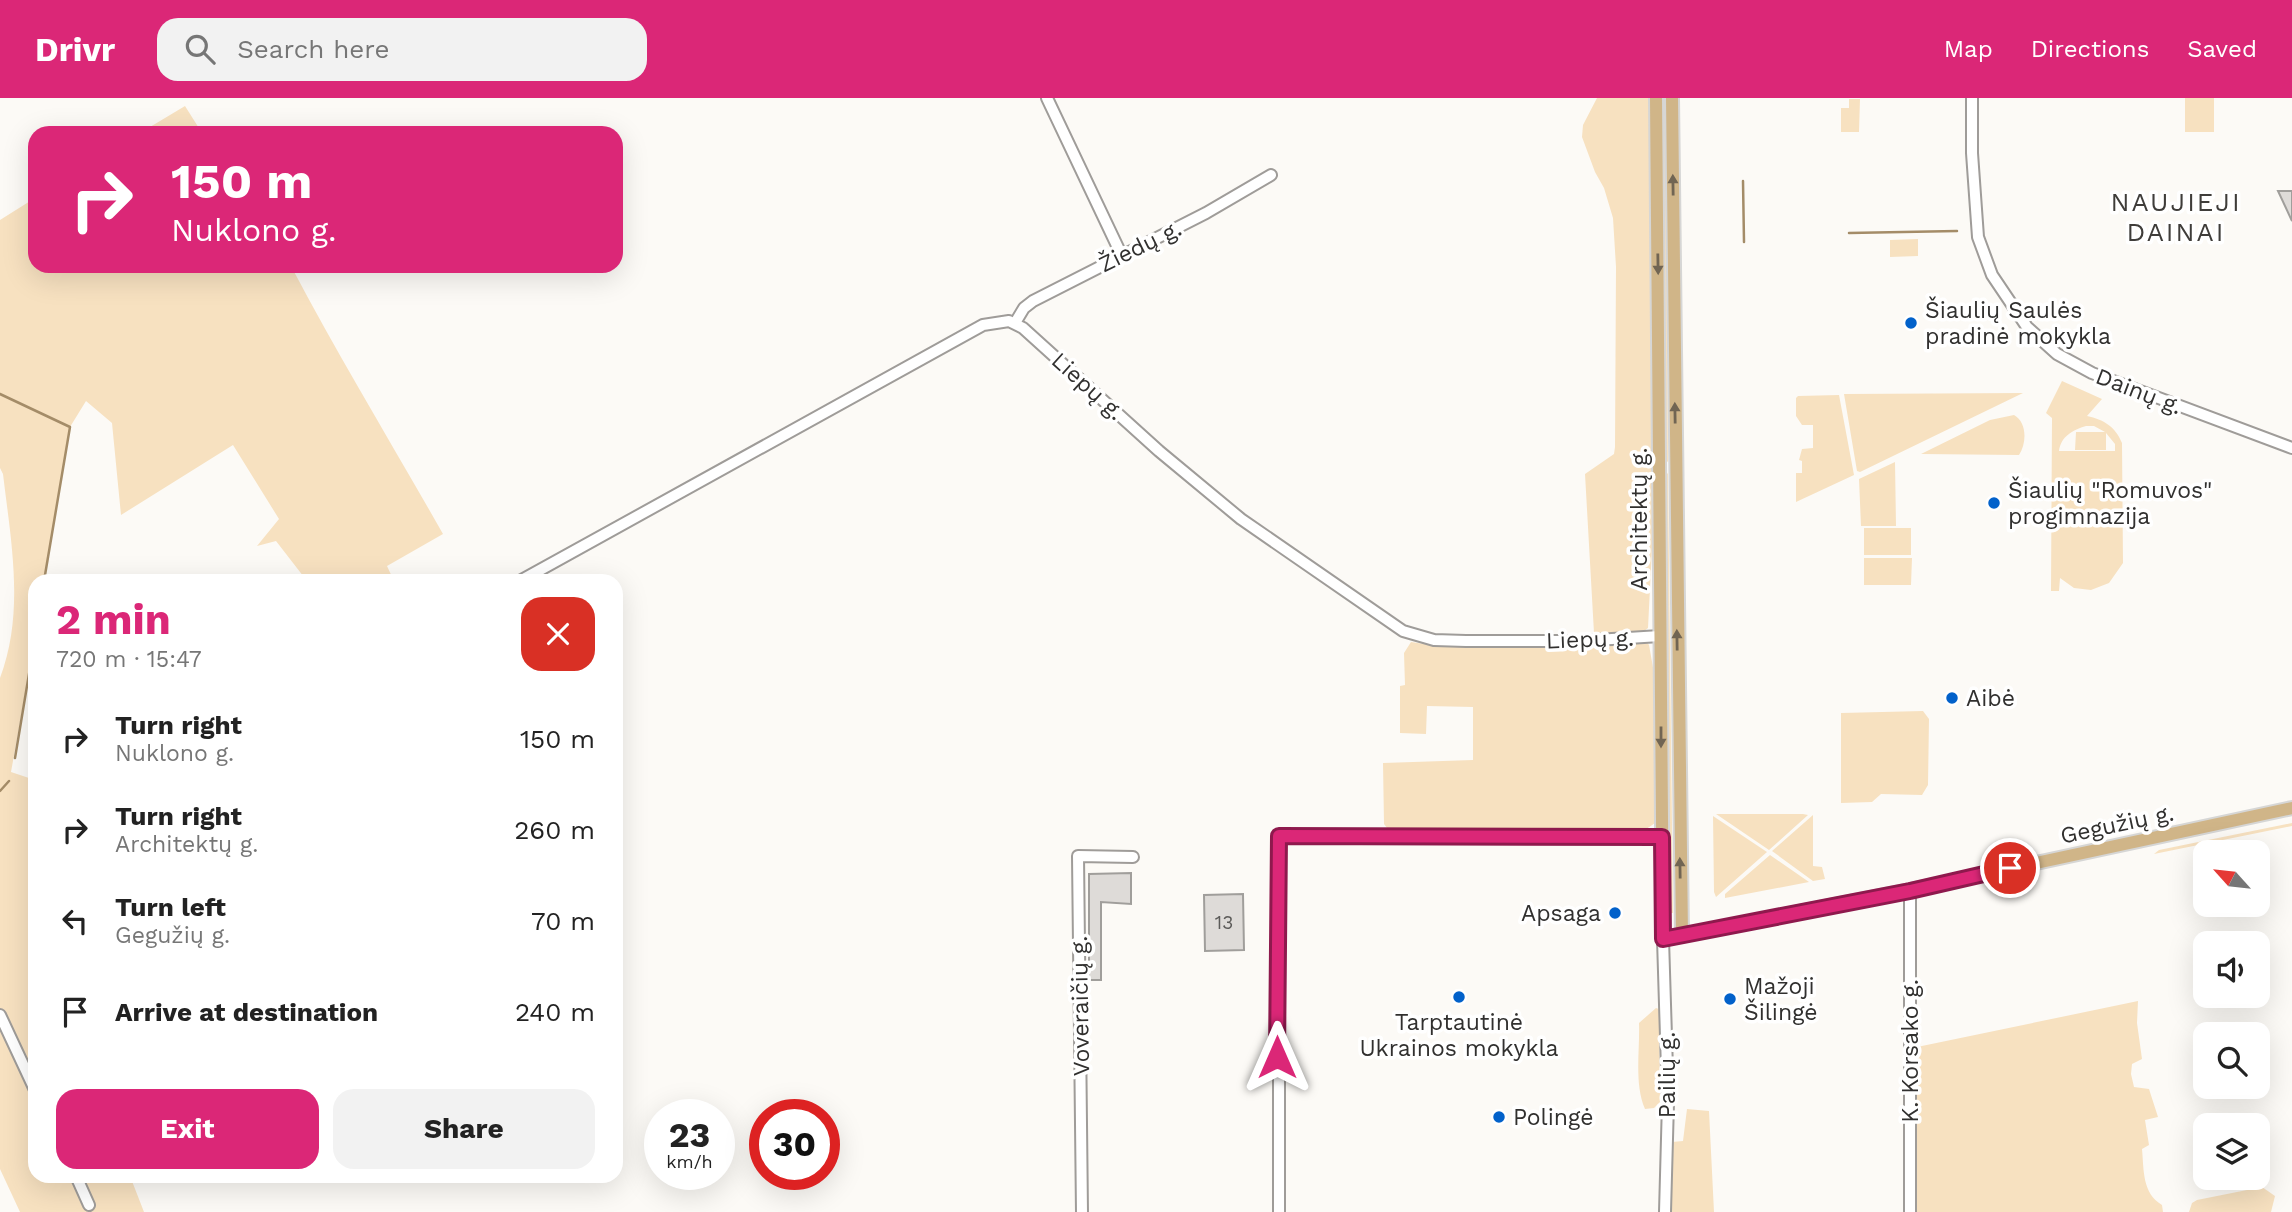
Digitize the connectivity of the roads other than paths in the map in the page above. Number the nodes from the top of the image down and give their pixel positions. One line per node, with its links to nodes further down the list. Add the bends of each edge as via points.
1 (1048, 98): 6 (street)
2 (1656, 98): 9 (main road, Architektų g., one-way to 9)
3 (1672, 98): 10 (main road, Architektų g., one-way to 3)
4 (1972, 98): 8 (street, Dainų g., via 1978,237 1992,275 2027,327 2057,354 2092,373)
5 (1271, 175): 6 (street, Žiedų g.)
6 (1121, 254): 7 (street, Žiedų g., via 1033,300)
7 (1015, 323): 11 (street, via 983,325); 12 (street, Liepų g., via 1231,511 1403,631 1434,640 1465,641)
8 (2292, 448)
9 (1660, 465): 10 (main road); 12 (main road, Architektų g.)
10 (1676, 465): 17 (main road, Architektų g., one-way to 10)
11 (533, 574)
12 (1660, 636): 14 (main road, Architektų g., one-way to 14)
13 (2292, 808): 16 (main road, Gegužių g.)
14 (1662, 837): 18 (main road, Architektų g.); 24 (street, via 1279,836)
15 (1133, 857): 23 (street, Voveraičių g., via 1078,856)
16 (1910, 891): 17 (main road, Gegužių g.); 26 (street, K. Korsako g.)
17 (1682, 936): 18 (main road, Gegužių g.)
18 (1663, 939): 25 (street, Pailių g., via 1668,1102)
19 (0, 1016): 20 (street)
20 (28, 1075)
21 (79, 1183): 22 (street)
22 (89, 1205)
23 (1082, 1212)
24 (1279, 1212)
25 (1665, 1212)
26 (1910, 1212)

